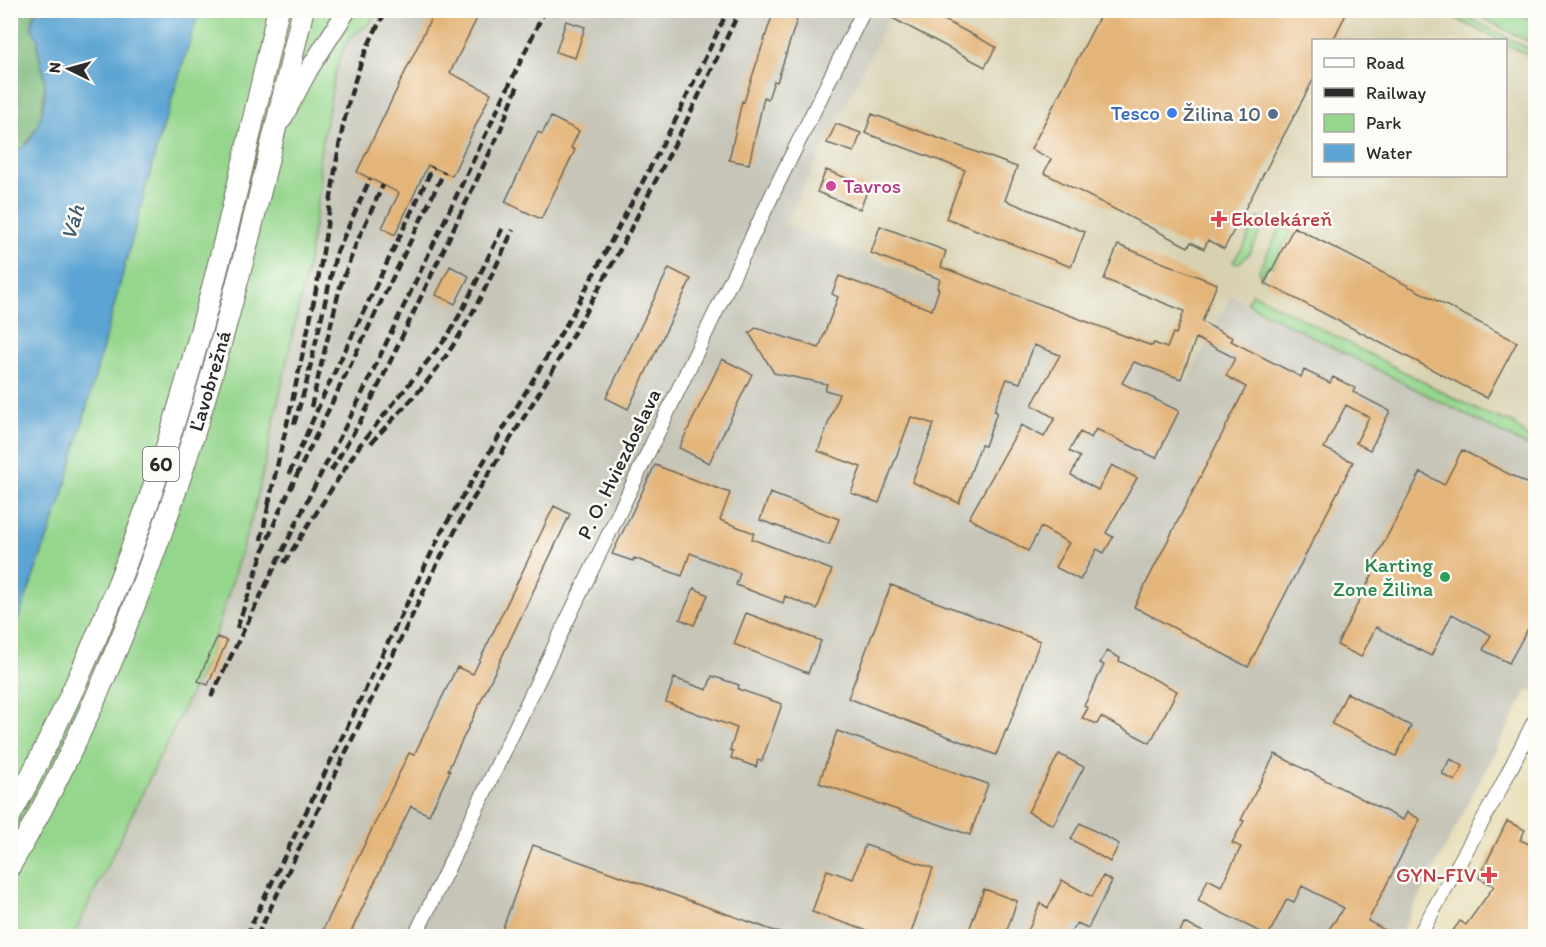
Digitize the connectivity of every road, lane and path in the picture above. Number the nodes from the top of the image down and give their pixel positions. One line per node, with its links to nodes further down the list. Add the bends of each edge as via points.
1 (278, 10): 7 (main road, Ľavobrežná / 60, via 210,298 156,480 88,656)
2 (303, 10): 5 (main road, Ľavobrežná / 60)
3 (347, 10): 5 (main road)
4 (864, 10): 9 (street, P. O. Hviezdoslava)
5 (275, 133): 8 (main road, Ľavobrežná / 60, via 231,314 158,547 86,720)
6 (1536, 718): 10 (street)
7 (10, 816)
8 (10, 866)
9 (415, 936)
10 (1419, 936)

